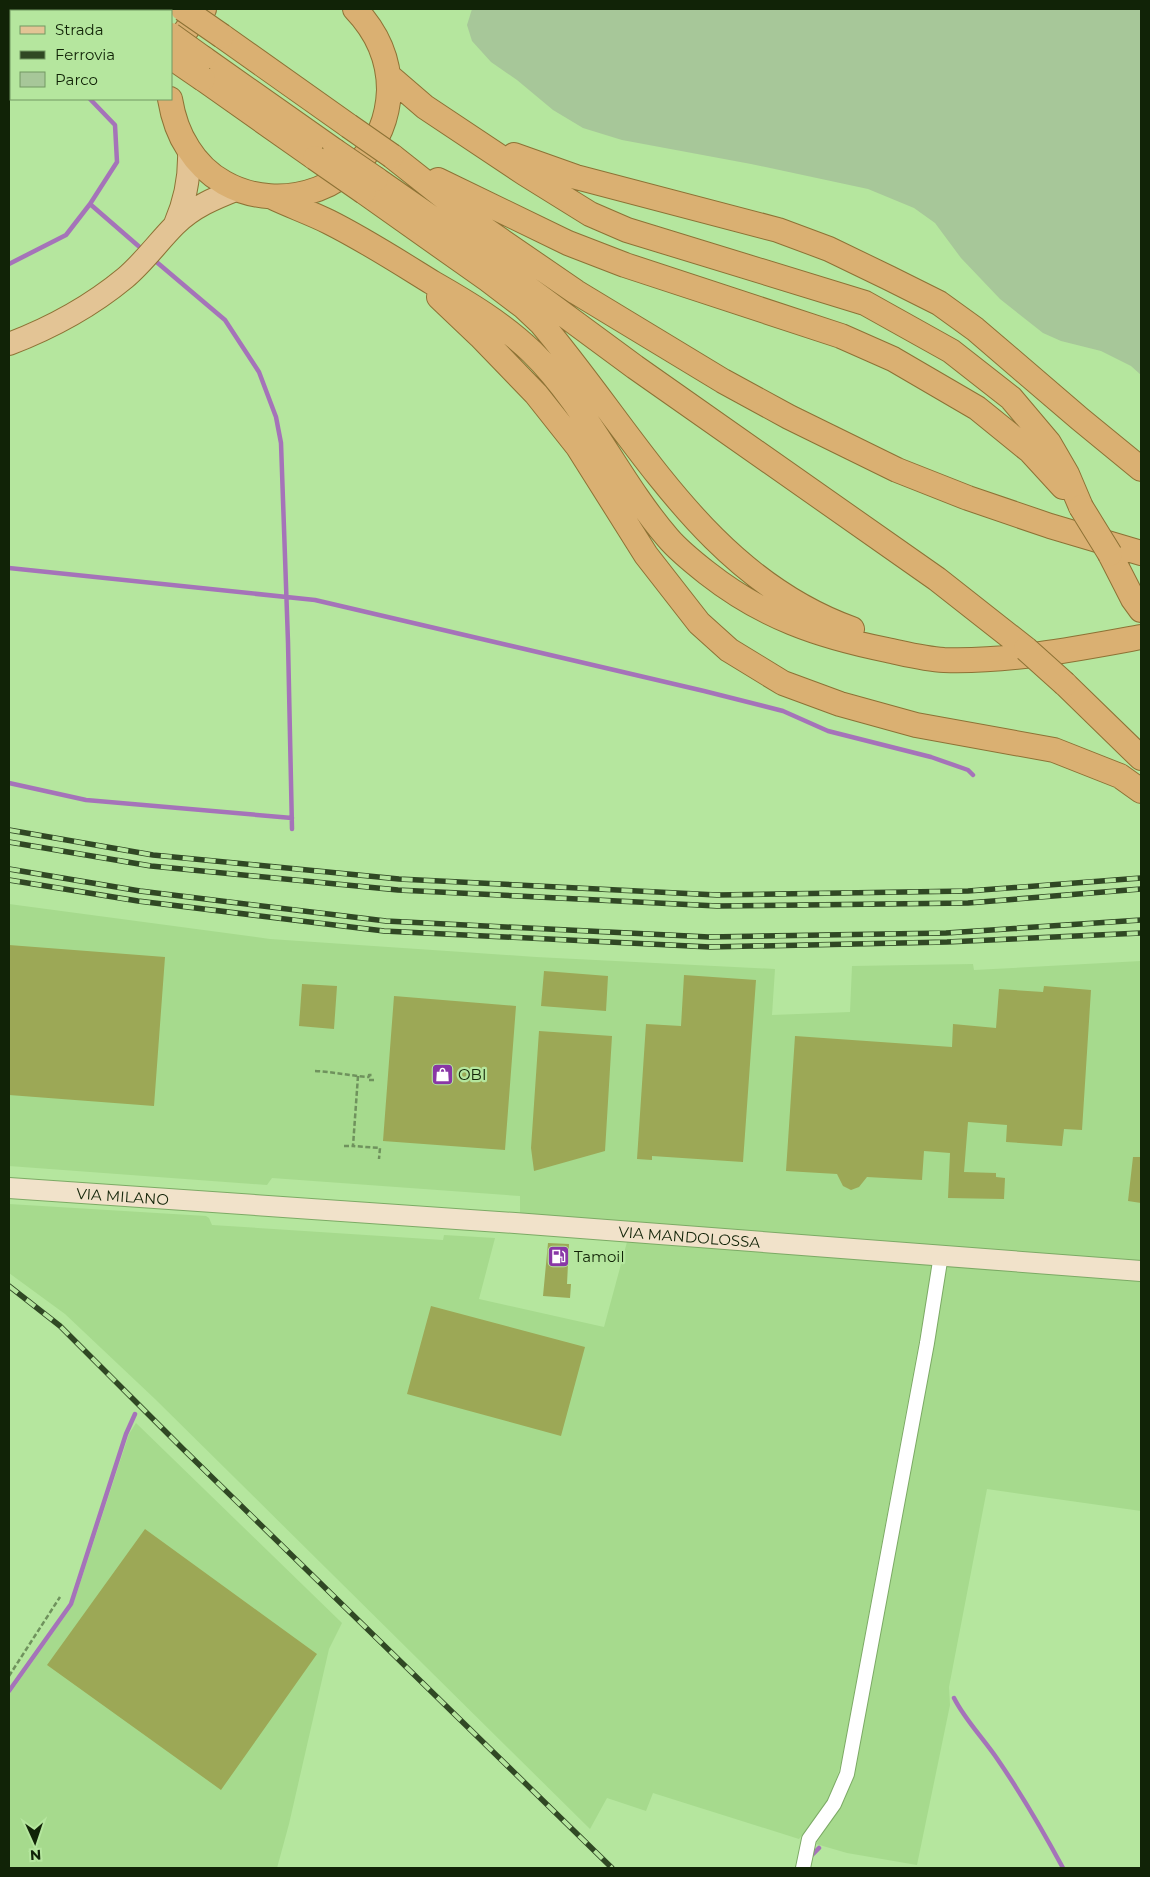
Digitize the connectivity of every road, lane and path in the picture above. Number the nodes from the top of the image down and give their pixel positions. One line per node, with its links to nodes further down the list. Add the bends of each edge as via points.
1 (183, 9): 12 (highway, bridge)
2 (204, 9): 6 (highway, via 182,37)
3 (355, 9): 8 (highway, via 369,24 383,49)
4 (172, 36): 7 (highway, bridge)
5 (172, 57): 7 (highway, bridge)
6 (172, 66)
7 (203, 68): 13 (highway, bridge)
8 (389, 76): 10 (highway, via 425,107); 15 (highway, via 389,104 381,130 368,154 349,173 325,188 299,196)
9 (170, 100): 11 (highway, via 179,133)
10 (475, 140): 19 (highway, via 576,177 778,230 829,249 889,278 939,303 975,329); 20 (highway, via 590,214 627,230 865,303 951,351 1011,398 1049,443)
11 (189, 150): 14 (highway, via 202,166); 16 (main road, via 188,188)
12 (392, 156): 20 (highway, via 568,243 840,336 894,358 998,424 1030,451); 21 (highway, via 483,228 576,292 723,382 789,417 897,470 968,498)
13 (370, 186): 24 (highway, via 524,307 540,323 674,497 738,562 781,595 811,612 871,636 910,646); 25 (highway, bridge, via 452,232 635,367 937,578 1026,649)
14 (238, 189): 15 (highway); 16 (main road, via 204,203)
15 (272, 197): 17 (highway, via 330,223)
16 (175, 225): 18 (main road, via 145,259 98,299 67,318)
17 (407, 267): 24 (highway, via 475,308 533,353 576,407 669,540 742,598 804,629 870,647 941,660); 26 (highway, via 536,394 578,447 646,555 699,623 729,650 783,683 840,704 916,725 1054,750 1120,776)
18 (9, 344)
19 (1141, 469)
20 (1081, 508): 22 (highway, bridge)
21 (1141, 553)
22 (1141, 610)
23 (1141, 637): 24 (highway, via 1062,651)
24 (994, 658)
25 (1141, 758)
26 (1141, 791)
27 (315, 1071): 29 (path)
28 (374, 1075): 30 (path, via 369,1074)
29 (358, 1076): 30 (path); 33 (path)
30 (369, 1077): 31 (path, via 369,1080)
31 (374, 1080)
32 (344, 1146): 33 (path)
33 (353, 1146): 34 (path, via 380,1148)
34 (379, 1159)
35 (9, 1188): 36 (main road, VIA MILANO)
36 (237, 1204): 37 (main road, VIA MANDOLOSSA)
37 (941, 1255): 38 (main road, VIA MANDOLOSSA); 41 (street, via 847,1774 834,1804 809,1839)
38 (1141, 1271)
39 (60, 1597): 40 (path)
40 (9, 1676)
41 (804, 1868)

